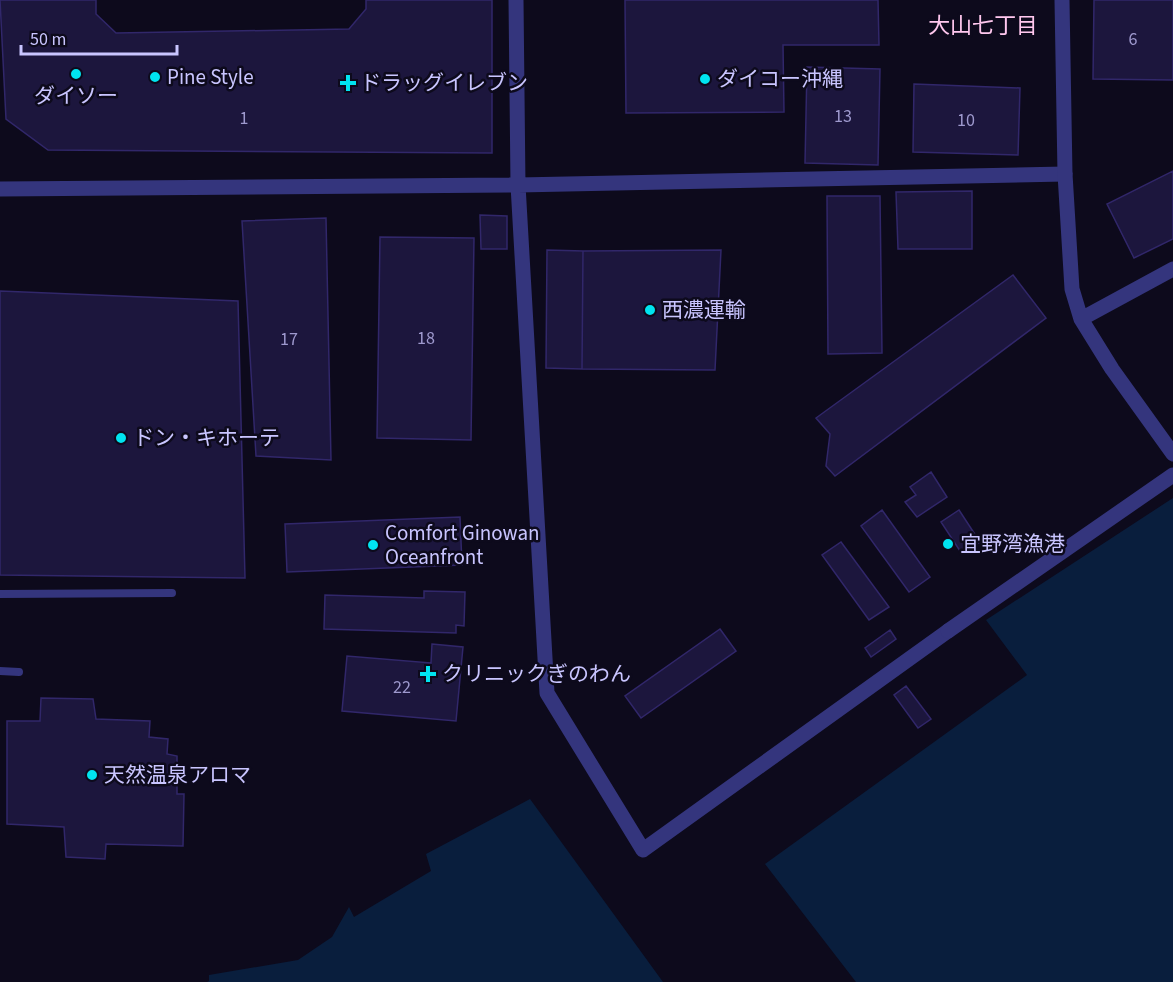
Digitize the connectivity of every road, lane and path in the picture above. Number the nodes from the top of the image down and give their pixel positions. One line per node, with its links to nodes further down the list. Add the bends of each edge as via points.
1 (516, 0): 4 (street)
2 (1062, 0): 3 (street)
3 (1065, 174): 4 (street); 7 (street, via 1071,289)
4 (518, 185): 5 (street); 9 (street, via 547,693 642,850)
5 (0, 189)
6 (1173, 269): 7 (street)
7 (1081, 319): 8 (street)
8 (1173, 454)
9 (1173, 475)
10 (172, 593): 11 (lane)
11 (0, 594)
12 (0, 671): 13 (lane)
13 (19, 672)

